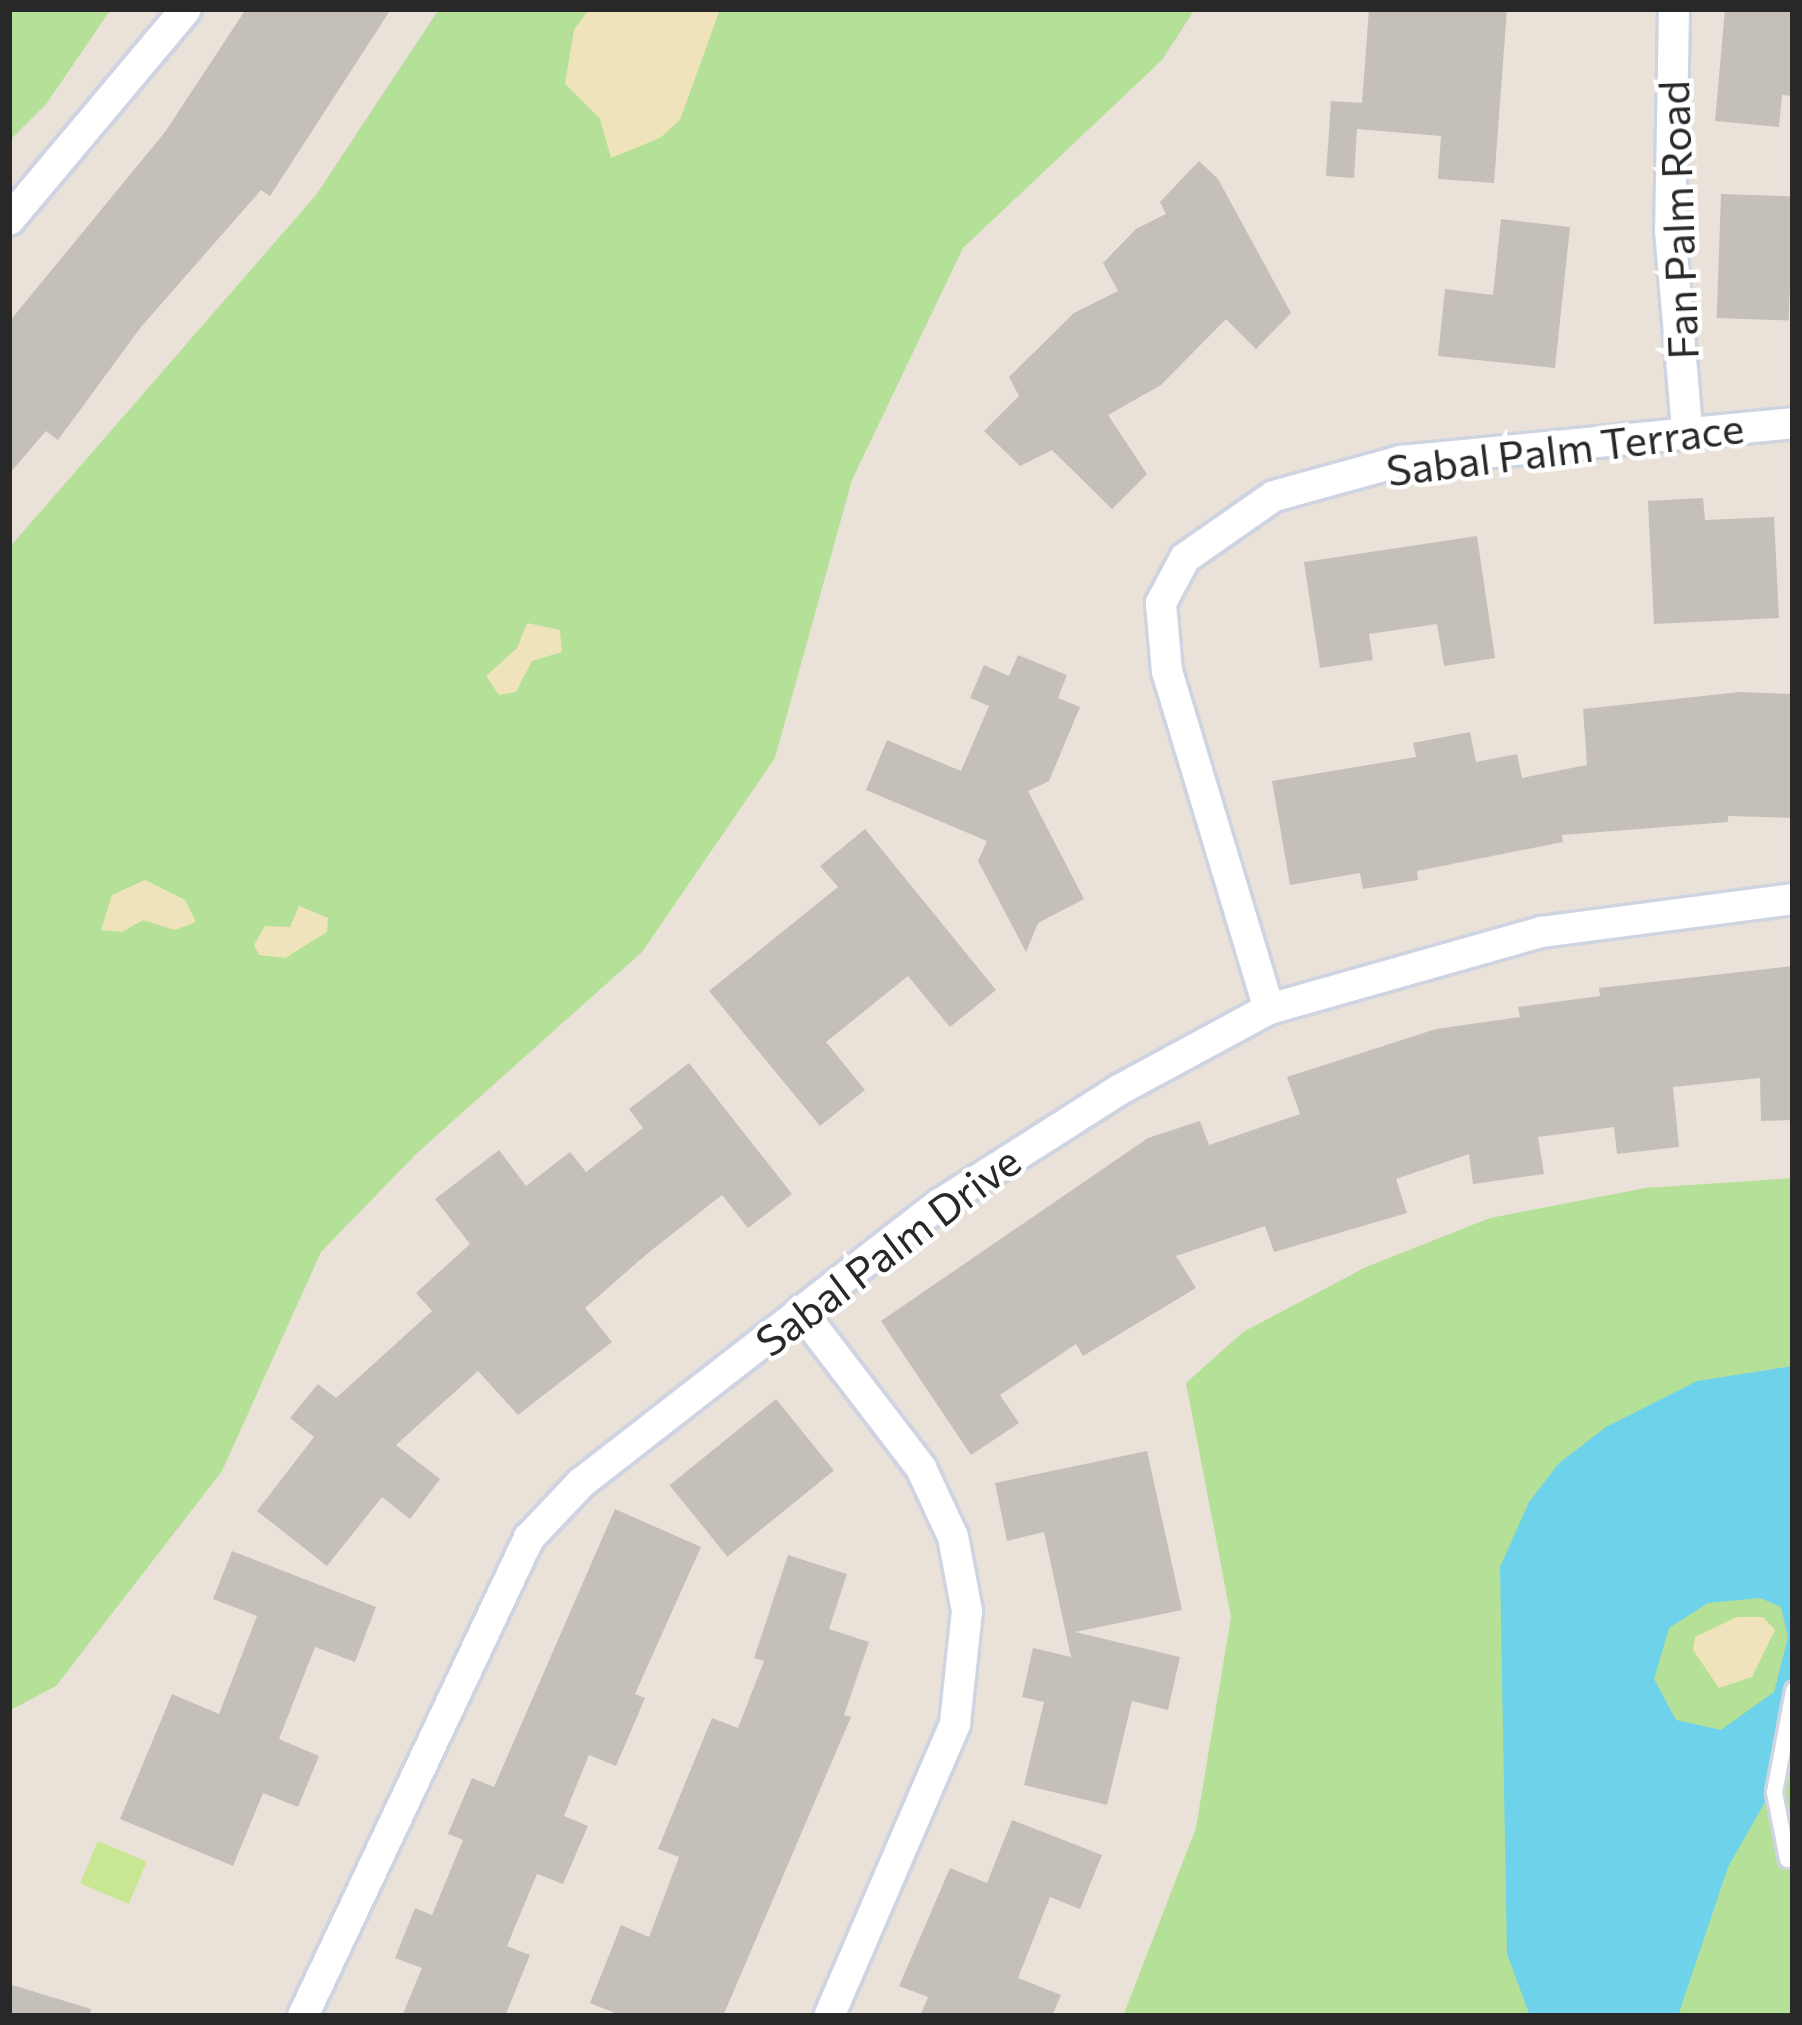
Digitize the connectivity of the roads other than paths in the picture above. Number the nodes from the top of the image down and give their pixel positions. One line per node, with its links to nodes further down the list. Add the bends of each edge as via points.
1 (186, 9): 3 (street)
2 (1674, 9): 5 (street, Fan Palm Road, via 1670,230)
3 (9, 220)
4 (1793, 423): 5 (street, Sabal Palm Terrace)
5 (1687, 430): 7 (street, Sabal Palm Terrace, via 1401,461 1274,496 1185,558 1161,603 1167,672)
6 (1793, 899): 7 (street, Sabal Palm Drive, via 1542,932)
7 (1269, 1009): 8 (street, Sabal Palm Drive, via 1010,1156)
8 (801, 1311): 11 (street, Sabal Palm Drive, via 581,1483 530,1538); 12 (street, via 921,1468 953,1537 967,1611 955,1724)
9 (1793, 1690): 10 (lane, via 1774,1792)
10 (1787, 1858)
11 (303, 2016)
12 (829, 2016)

